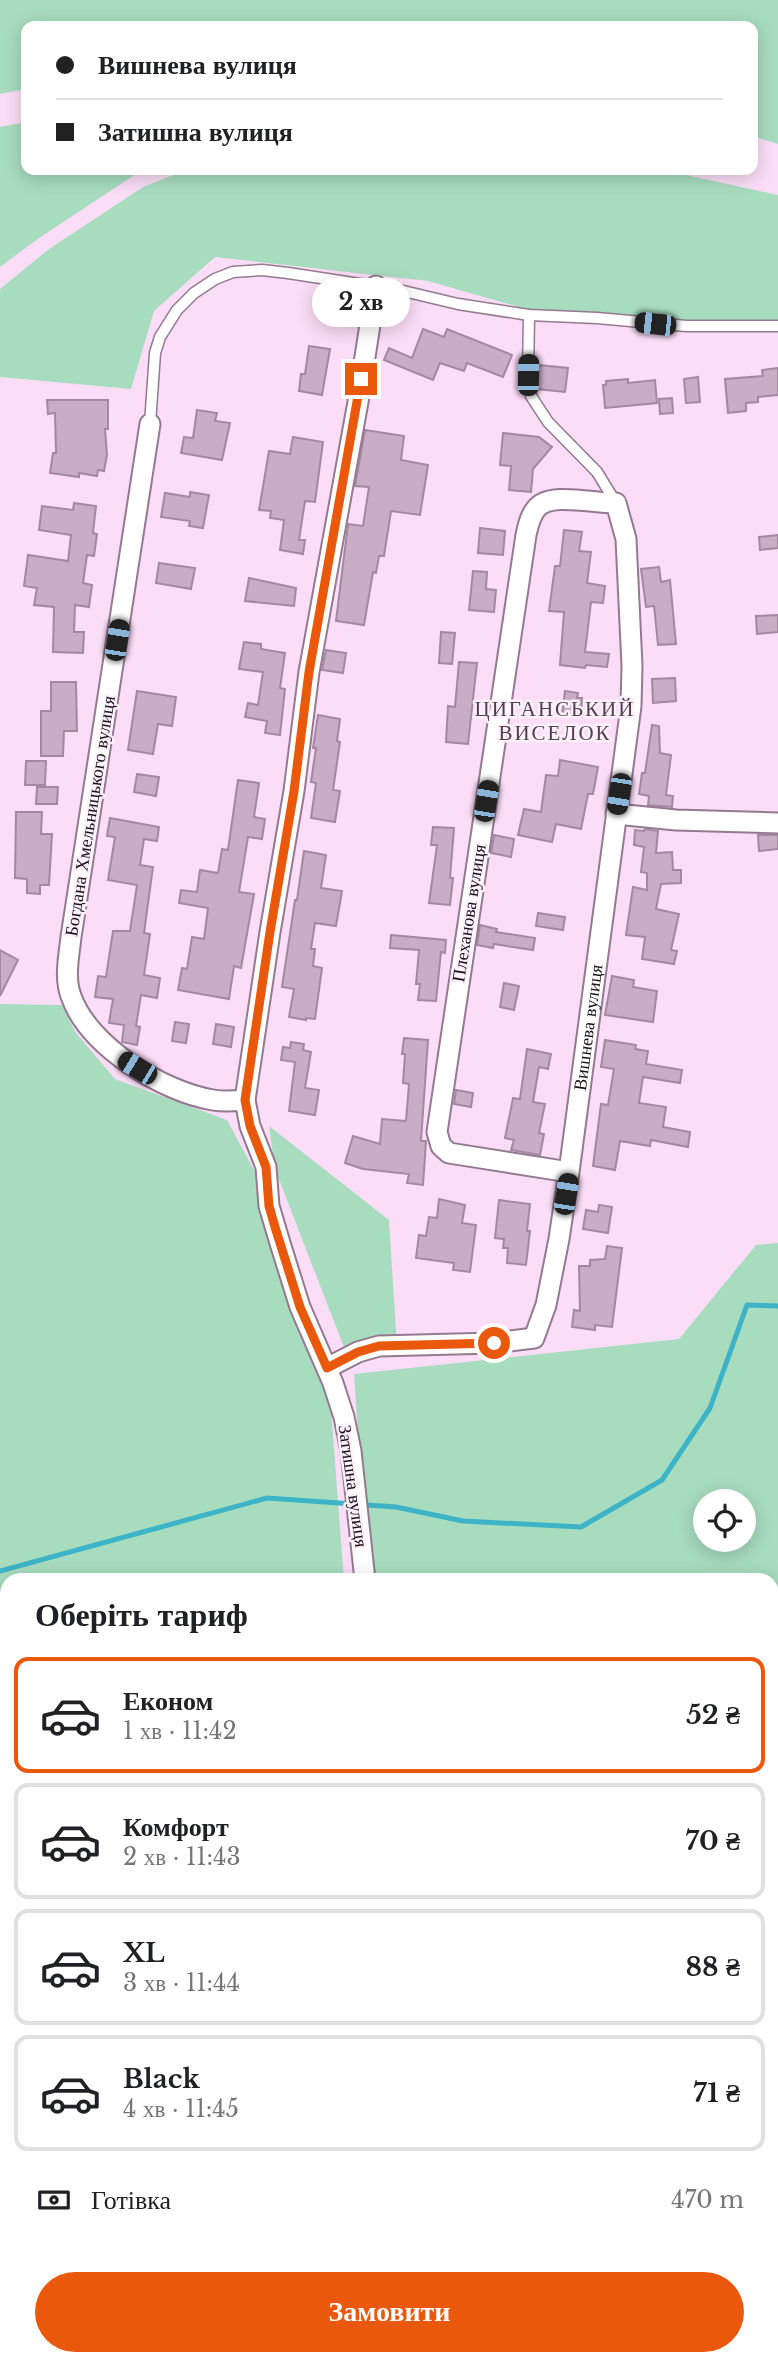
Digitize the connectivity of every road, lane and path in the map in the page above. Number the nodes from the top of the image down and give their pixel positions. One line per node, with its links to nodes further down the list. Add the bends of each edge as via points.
1 (376, 286): 2 (lane); 4 (lane, via 261,270 215,279 185,301 160,337); 8 (street, Затишна вулиця, via 309,672)
2 (529, 315): 3 (lane, via 686,326); 5 (lane, via 529,387 535,404 588,461)
3 (778, 326)
4 (150, 424): 8 (street, Богдана Хмельницького вулиця, via 71,937 69,990 90,1030 124,1060 194,1095)
5 (616, 503): 6 (street, Вишнева вулиця, via 626,539 632,684); 9 (street, Плеханова вулиця, via 552,500 541,503 530,518 438,1120 440,1146 449,1153)
6 (616, 814): 7 (street); 9 (street, Вишнева вулиця)
7 (778, 823)
8 (245, 1100): 10 (street, Затишна вулиця, via 266,1167 275,1227 300,1307)
9 (569, 1172): 10 (street, Вишнева вулиця, via 548,1294 534,1338 379,1346)
10 (327, 1368): 11 (street, Затишна вулиця, via 351,1451)
11 (364, 1573)

